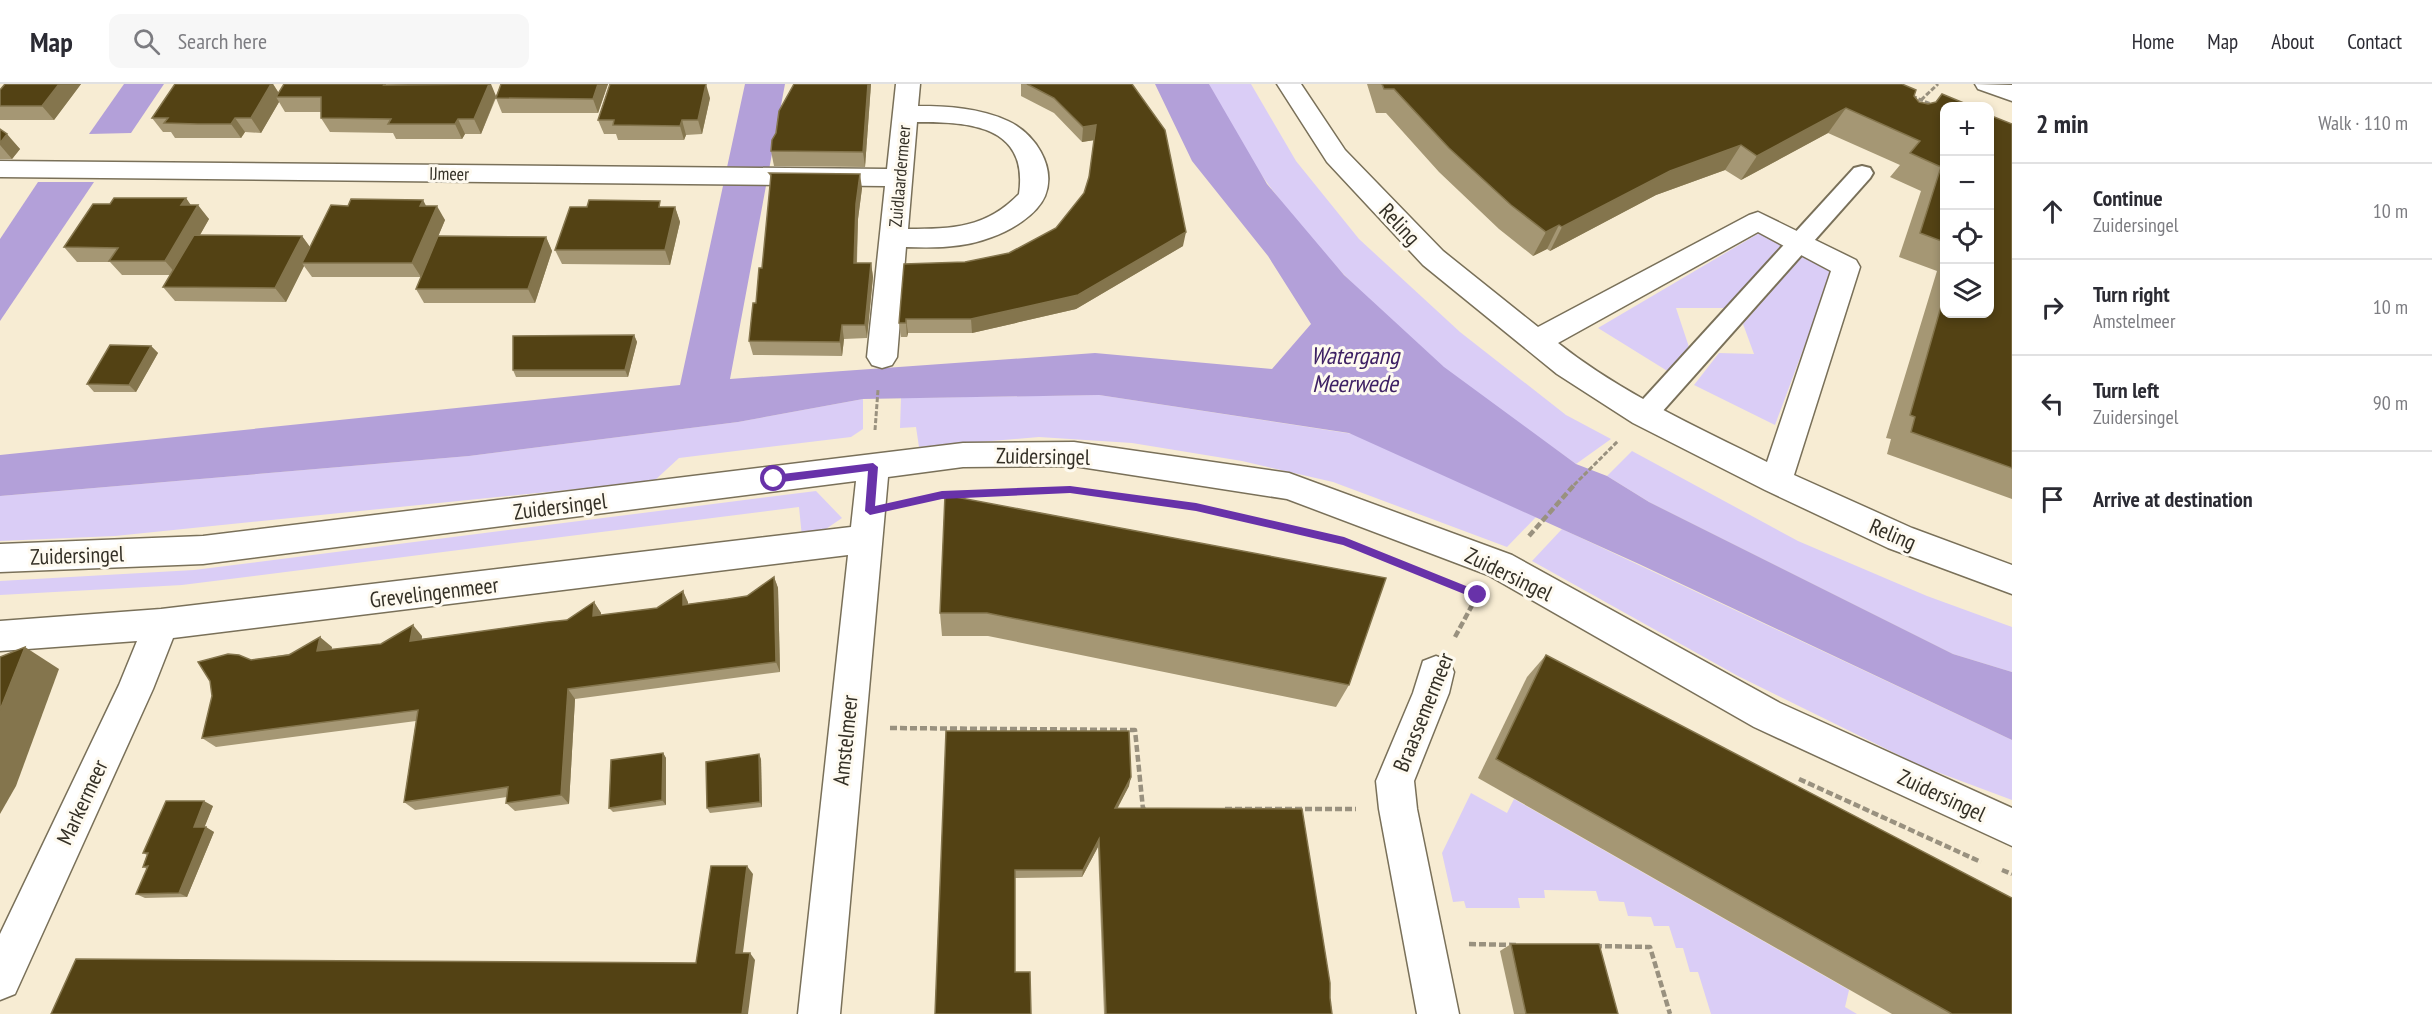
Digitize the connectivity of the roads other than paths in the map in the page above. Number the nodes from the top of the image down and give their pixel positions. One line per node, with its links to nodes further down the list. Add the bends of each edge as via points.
1 (908, 84): 5 (street, Zuidlaardermeer)
2 (1288, 84): 11 (street, Reling, via 1336,156 1433,258)
3 (1987, 84): 4 (street)
4 (2012, 94)
5 (905, 114): 8 (street, Zuidlaardermeer); 9 (street, Zuidlaardermeer, via 947,114 999,127 1018,140 1032,157 1034,175 1032,195 1012,214 983,231 937,238)
6 (0, 169): 8 (street, IJmeer)
7 (1862, 173): 10 (street)
8 (898, 178): 9 (street, Zuidlaardermeer)
9 (894, 238): 12 (street, Zuidlaardermeer)
10 (1800, 242): 11 (street, via 1758,221); 13 (street); 15 (street, via 1846,267)
11 (1535, 342): 13 (street, Reling)
12 (882, 357)
13 (1644, 415): 15 (street, Reling)
14 (873, 467): 16 (street, Amstelmeer); 17 (street, Zuidersingel, via 203,550); 22 (street, Zuidersingel, via 963,455 1074,454 1289,486 1500,565 1767,715)
15 (1776, 481): 18 (street, Reling, via 1900,538)
16 (867, 539): 19 (street, Grevelingenmeer); 24 (street, Amstelmeer)
17 (0, 558)
18 (2012, 580)
19 (161, 624): 20 (street, Grevelingenmeer); 23 (street, Markermeer, via 135,689)
20 (0, 636)
21 (1436, 672): 25 (street, Braassemermeer, via 1395,781)
22 (2012, 827)
23 (0, 979)
24 (819, 1014)
25 (1438, 1014)

